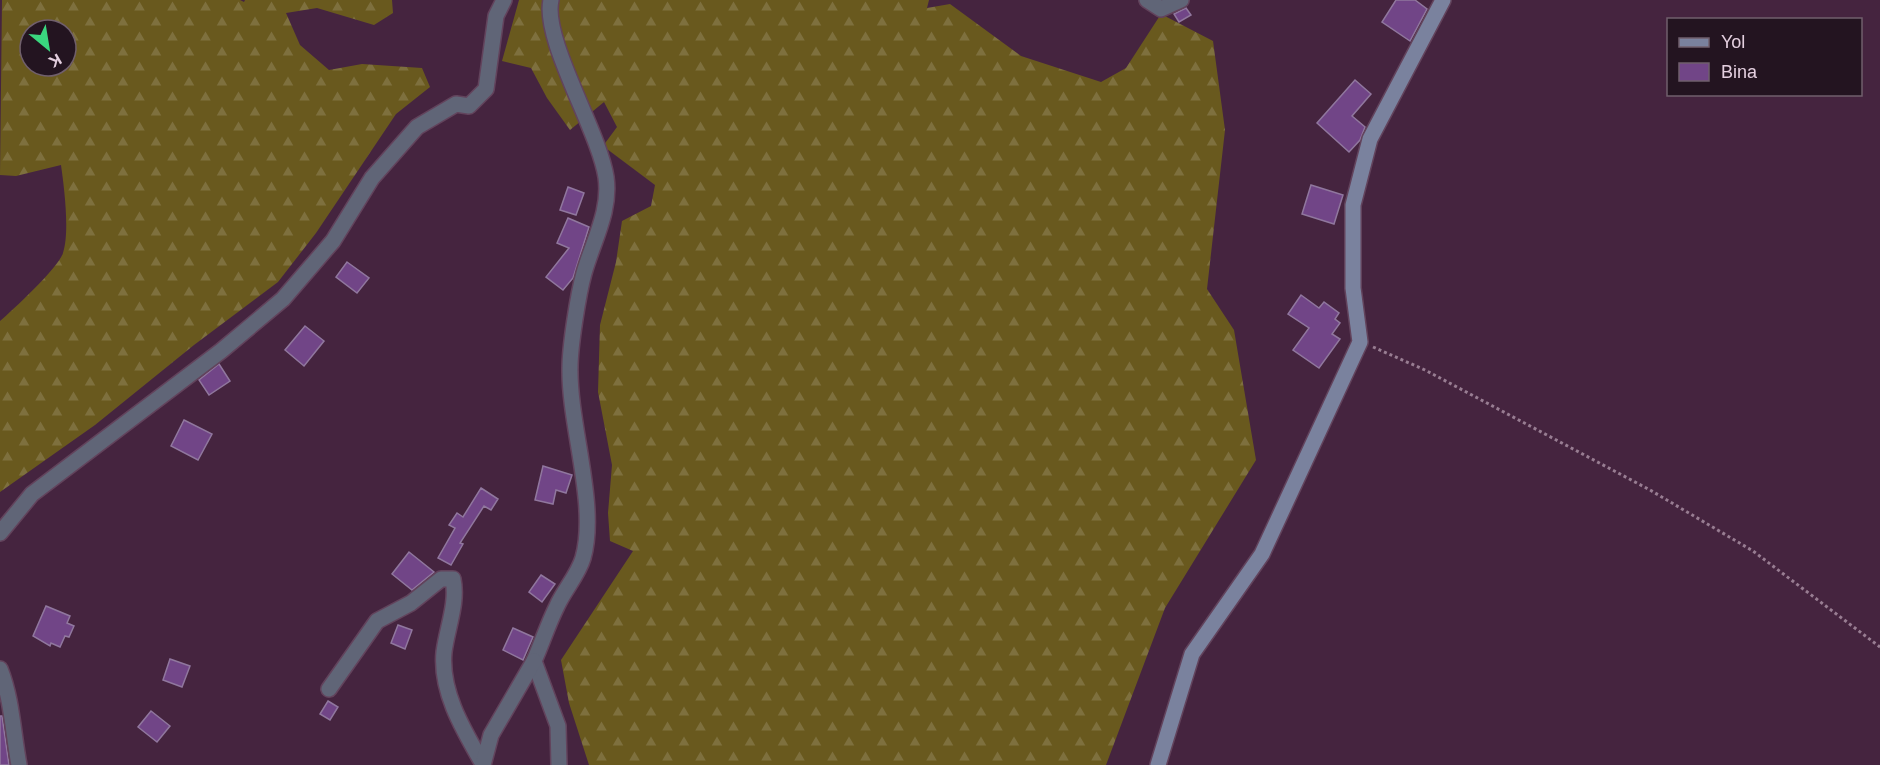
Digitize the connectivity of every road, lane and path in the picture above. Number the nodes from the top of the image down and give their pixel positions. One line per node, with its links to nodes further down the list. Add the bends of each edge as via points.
1 (504, 0): 7 (street, via 496,16 486,89 481,96 469,106 456,104 417,127 372,178 333,240 283,299 32,494)
2 (551, 0): 9 (street, via 549,9 559,47 597,142 606,178 605,215 584,275 570,368 588,522 583,559 557,606)
3 (1147, 0): 4 (street, via 1161,9)
4 (1181, 0)
5 (1443, 0): 6 (street, via 1370,139 1353,205 1353,288)
6 (1360, 342): 8 (path, via 1425,370 1650,490 1753,551); 15 (street, via 1262,554 1192,654)
7 (0, 533)
8 (1880, 646)
9 (534, 661): 13 (street, via 491,735); 14 (street, via 558,726)
10 (0, 669): 12 (street, via 8,688)
11 (329, 689): 13 (street, via 377,621 411,603 441,579 453,579 444,655 450,701)
12 (20, 765)
13 (483, 765)
14 (558, 765)
15 (1158, 765)

